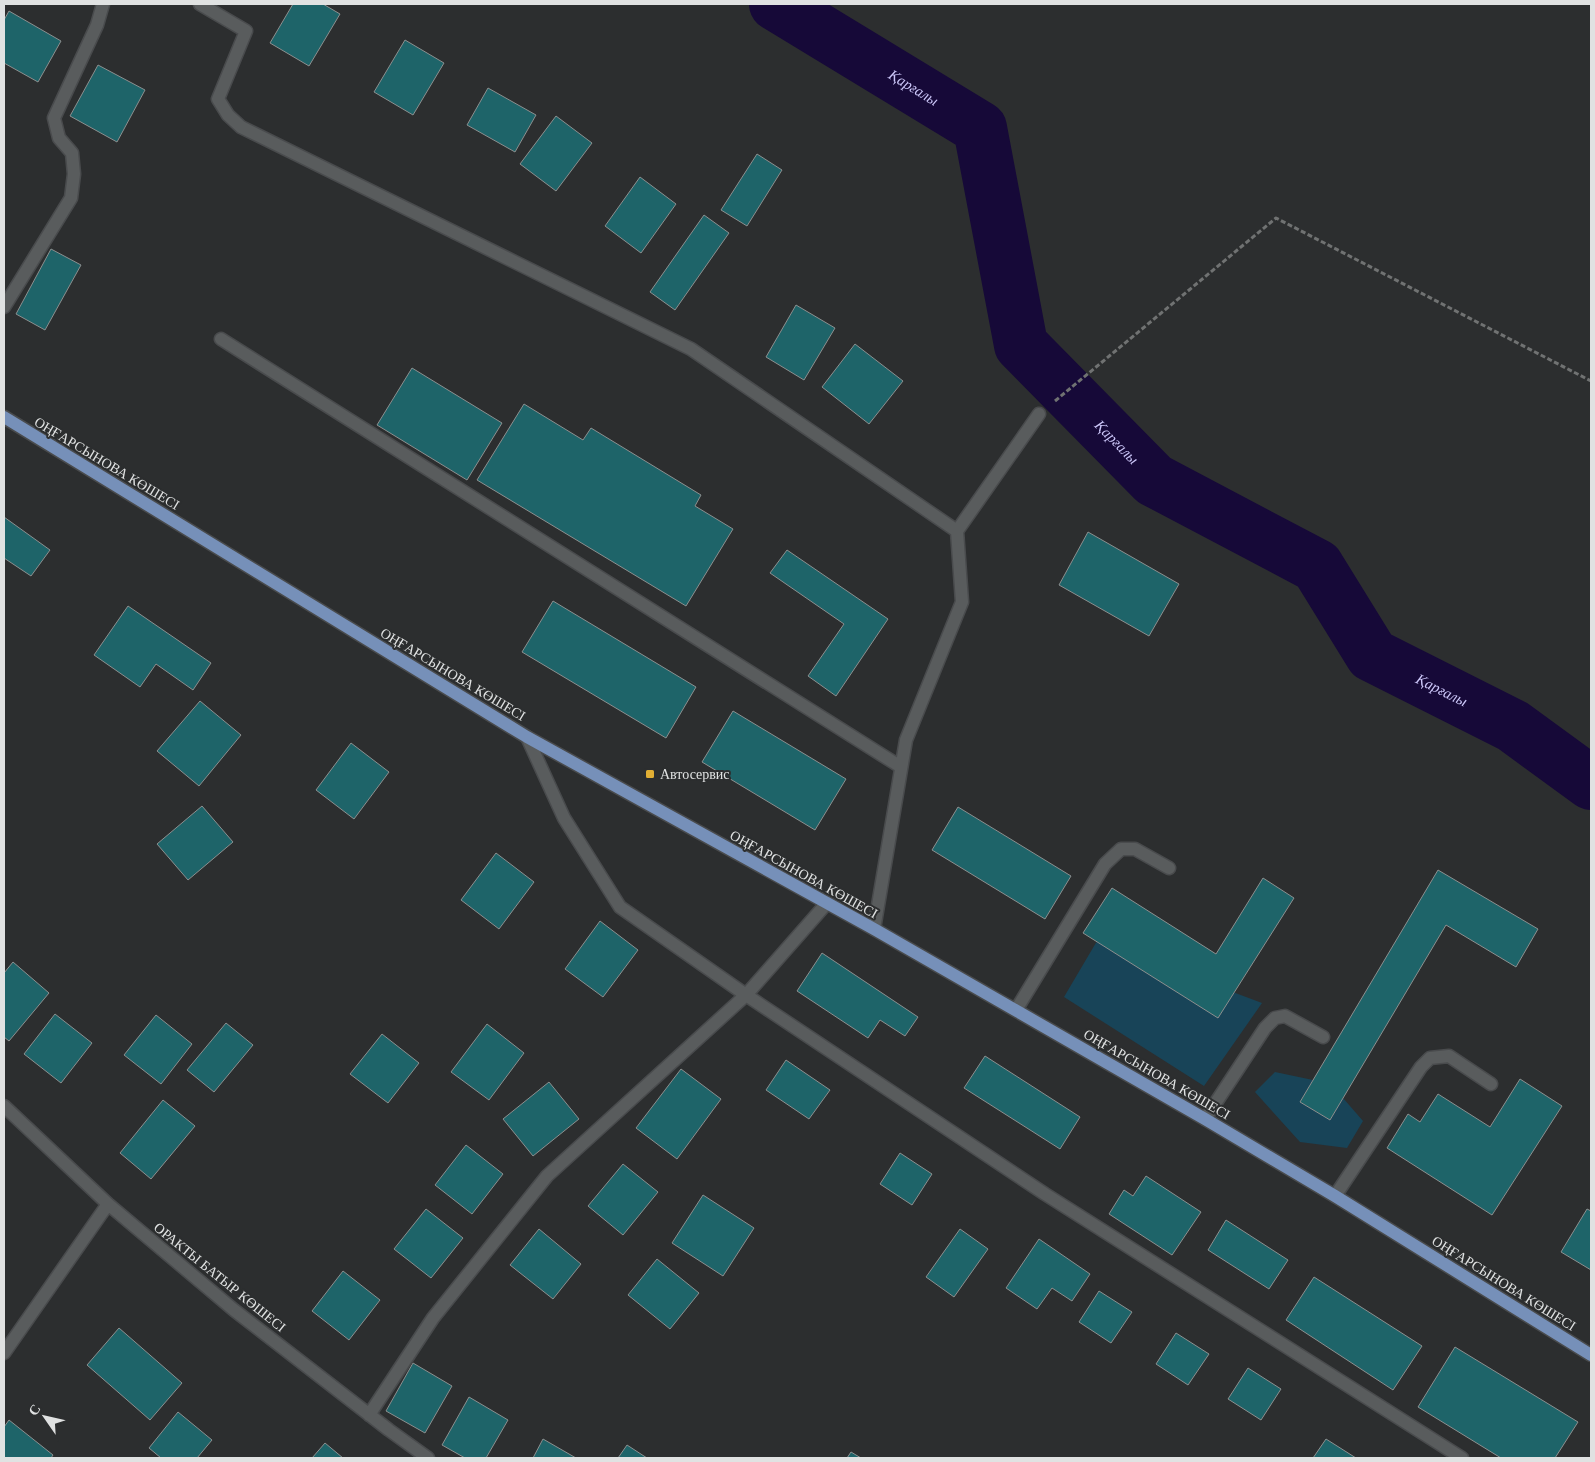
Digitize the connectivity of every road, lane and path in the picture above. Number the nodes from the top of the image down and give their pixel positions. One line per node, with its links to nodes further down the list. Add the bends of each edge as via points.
1 (103, 4): 3 (street, via 97,26 54,118 58,138 72,153 71,198)
2 (200, 4): 8 (street, via 246,31 218,99 241,127 691,349)
3 (4, 307)
4 (220, 339): 10 (street)
5 (1591, 381): 6 (path, via 1276,218)
6 (1040, 414): 8 (street)
7 (4, 417): 9 (main road, ОҢҒАРСЫНОВА КӨШЕСІ)
8 (956, 530): 10 (street, via 962,602 906,740)
9 (527, 737): 12 (main road, ОҢҒАРСЫНОВА КӨШЕСІ); 14 (street, via 564,818 620,907)
10 (901, 767): 13 (street)
11 (1169, 868): 15 (street, via 1135,849 1121,849 1105,864)
12 (827, 903): 13 (main road, ОҢҒАРСЫНОВА КӨШЕСІ); 14 (street)
13 (874, 929): 15 (main road, ОҢҒАРСЫНОВА КӨШЕСІ)
14 (746, 995): 24 (street, via 547,1176 432,1318); 26 (street, via 1045,1194)
15 (1016, 1010): 19 (main road, ОҢҒАРСЫНОВА КӨШЕСІ)
16 (1324, 1037): 19 (street, via 1285,1016 1275,1018)
17 (1491, 1084): 20 (street, via 1449,1056 1430,1058)
18 (4, 1106): 21 (street, ОРАКТЫ БАТЫР КӨШЕСІ)
19 (1205, 1119): 20 (main road, ОҢҒАРСЫНОВА КӨШЕСІ)
20 (1335, 1196): 23 (main road, ОҢҒАРСЫНОВА КӨШЕСІ)
21 (108, 1204): 22 (street); 24 (street, ОРАКТЫ БАТЫР КӨШЕСІ, via 234,1310)
22 (4, 1353)
23 (1591, 1355)
24 (369, 1415): 25 (street, ОРАКТЫ БАТЫР КӨШЕСІ)
25 (428, 1458)
26 (1462, 1458)

